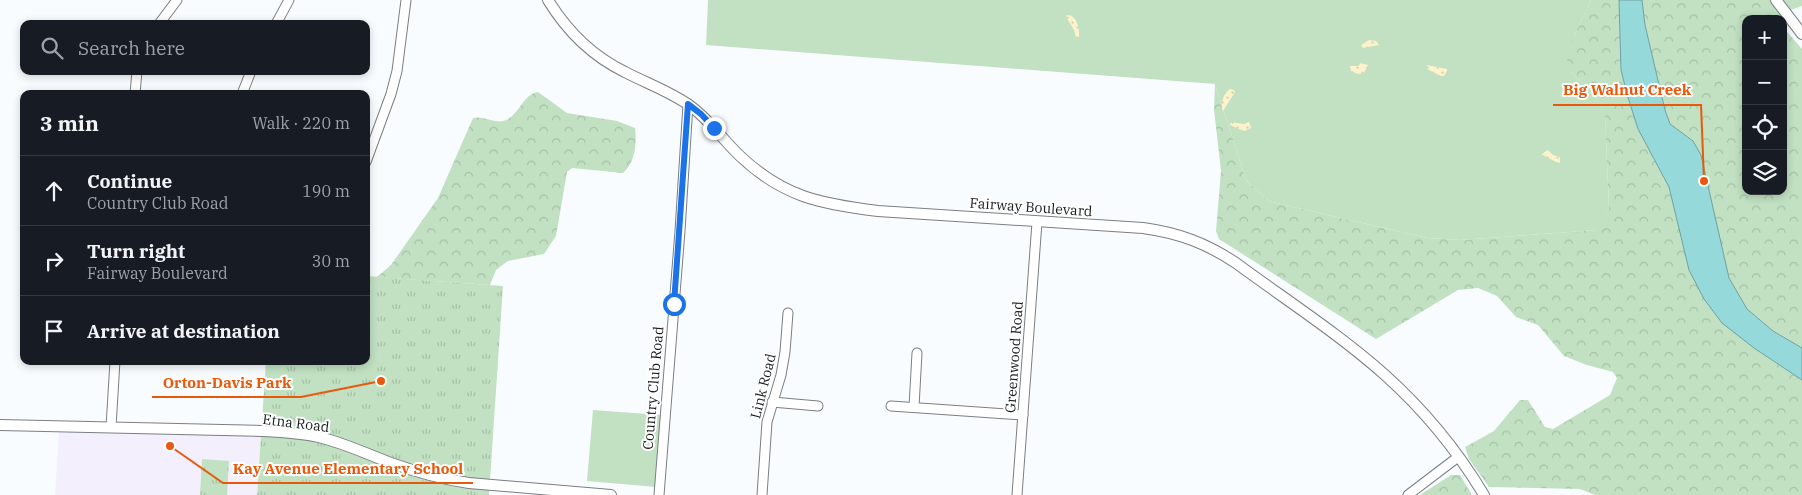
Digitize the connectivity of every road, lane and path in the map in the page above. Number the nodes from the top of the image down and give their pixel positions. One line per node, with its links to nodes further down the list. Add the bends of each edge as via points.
1 (177, 0): 6 (street)
2 (290, 0): 7 (street)
3 (406, 0): 14 (street, via 397,71)
4 (548, 0): 13 (street, Fairway Boulevard, via 569,30 597,55)
5 (1776, 0): 8 (street)
6 (162, 20)
7 (278, 20)
8 (1802, 34)
9 (137, 75): 11 (street)
10 (249, 75): 12 (street)
11 (135, 90)
12 (244, 90)
13 (688, 104): 15 (street, Fairway Boulevard, via 740,157 783,188 802,197 840,207); 28 (street, Country Club Road)
14 (370, 151)
15 (1038, 222): 23 (street, Greenwood Road); 26 (street, Fairway Boulevard, via 1158,230 1190,238 1219,252 1384,374 1430,421)
16 (788, 313): 19 (street, Link Road, via 781,375)
17 (917, 353): 22 (street)
18 (116, 365): 25 (street)
19 (772, 402): 20 (street); 29 (street, Link Road, via 767,422)
20 (818, 406)
21 (891, 406): 22 (street)
22 (914, 407): 23 (street)
23 (1024, 415): 30 (street, Greenwood Road)
24 (0, 425): 25 (street, Etna Road)
25 (111, 427): 27 (street, Etna Road, via 306,435 343,444 416,472 450,480)
26 (1458, 458): 31 (street); 32 (street, Fairway Boulevard)
27 (610, 495)
28 (659, 495)
29 (762, 495)
30 (1017, 495)
31 (1408, 495)
32 (1484, 495)

